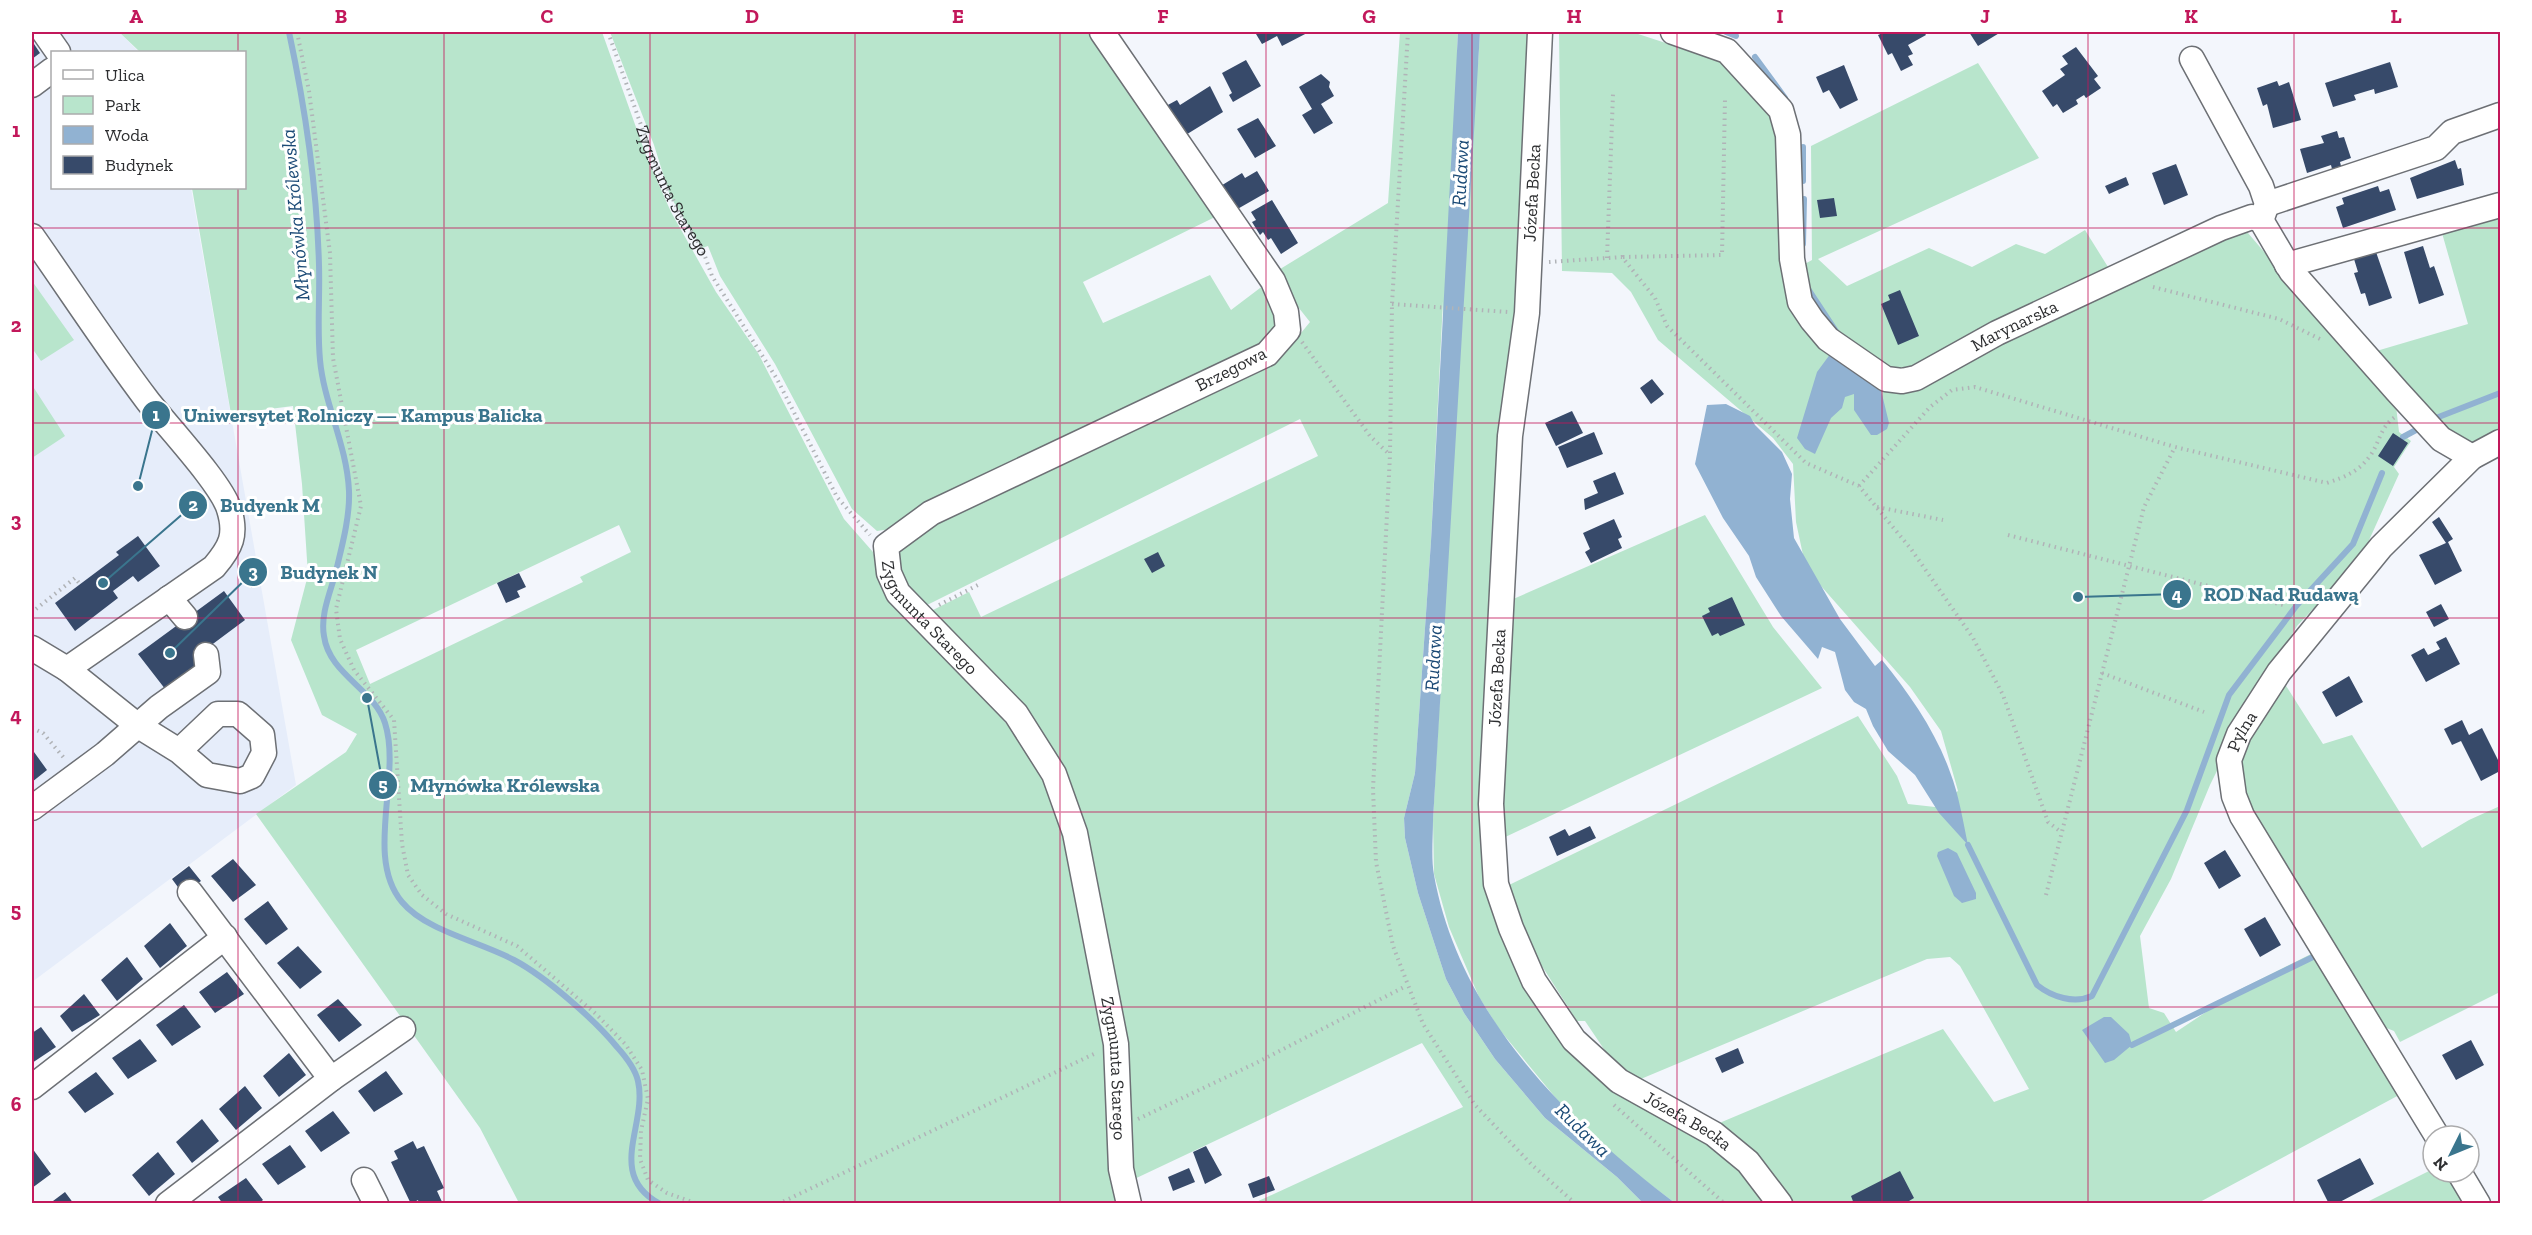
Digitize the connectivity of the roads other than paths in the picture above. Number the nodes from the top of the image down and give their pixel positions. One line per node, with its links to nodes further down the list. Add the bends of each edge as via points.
1 (44, 32): 5 (street)
2 (1102, 32): 16 (street, Brzegowa, via 1273,281 1286,312 1288,330 1267,354 931,513)
3 (1540, 32): 36 (street, Józefa Becka, via 1527,313 1509,436 1491,804 1496,884 1510,928 1534,981 1574,1040 1618,1081 1714,1134 1748,1162)
4 (1674, 32): 11 (street, Marynarska, via 1727,51 1781,110 1788,135 1792,259 1800,302 1828,339 1886,379 1916,378 1997,333 2221,228)
5 (57, 51)
6 (2192, 59): 11 (street, via 2261,186)
7 (51, 71): 8 (street)
8 (32, 85)
9 (2500, 115): 11 (street, Marynarska, via 2452,132 2436,148)
10 (2500, 205): 13 (street)
11 (2264, 212): 13 (street)
12 (32, 236): 17 (street, via 147,400 229,508 233,532 230,549 214,567)
13 (2287, 265): 15 (street, via 2441,439)
14 (2500, 442): 15 (street, Pylna)
15 (2472, 457): 30 (street, Pylna, via 2381,547 2279,672 2238,734 2229,760 2234,796 2242,816)
16 (885, 546): 35 (street, Zygmunta Starego, via 898,593 1016,714 1054,774 1075,833 1116,1044 1121,1169)
17 (169, 598): 18 (street); 21 (street)
18 (185, 617)
19 (32, 648): 21 (street)
20 (206, 655): 22 (street, via 208,672)
21 (67, 669): 22 (street)
22 (137, 725): 23 (street); 24 (street)
23 (179, 751)
24 (32, 808)
25 (190, 892): 26 (street)
26 (225, 938): 28 (street); 29 (street)
27 (403, 1029): 28 (street)
28 (331, 1078): 33 (street)
29 (32, 1087)
30 (2430, 1124)
31 (364, 1180): 34 (street)
32 (2466, 1184): 37 (street)
33 (168, 1203)
34 (376, 1203)
35 (1129, 1203)
36 (1780, 1203)
37 (2478, 1203)

